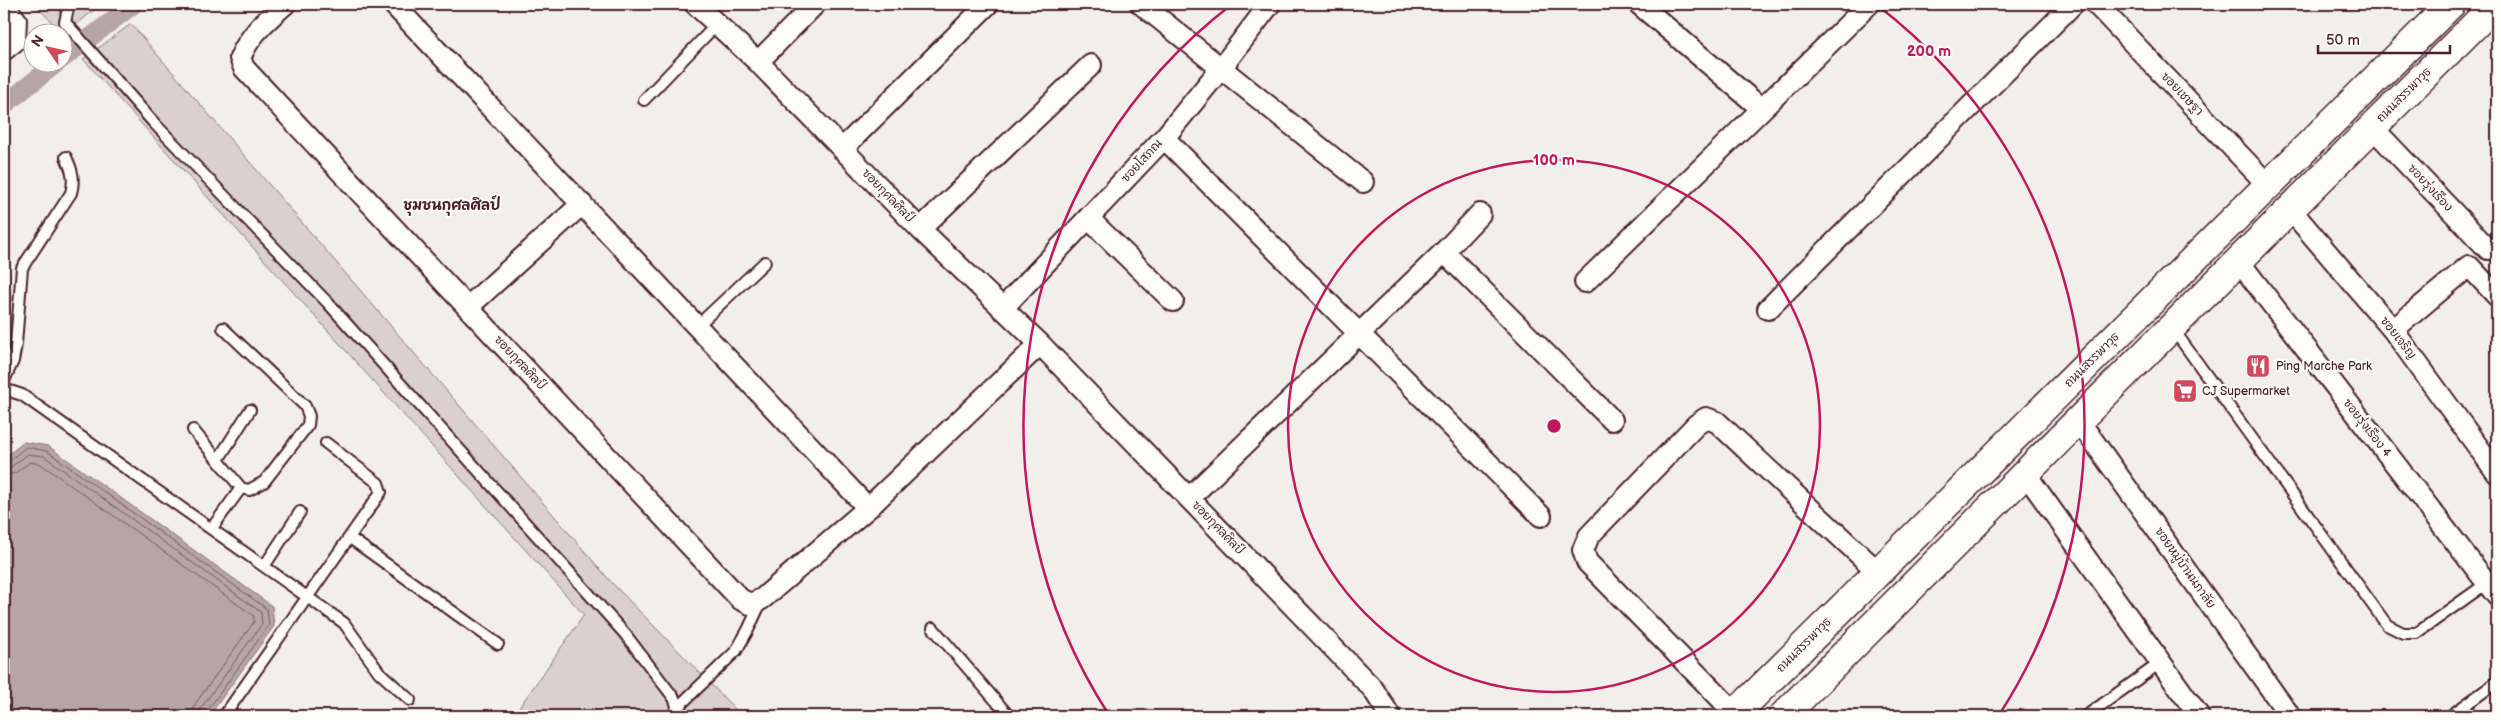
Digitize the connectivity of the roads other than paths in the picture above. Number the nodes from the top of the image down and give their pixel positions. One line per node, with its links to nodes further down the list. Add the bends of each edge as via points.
1 (69, 4): 78 (lane, via 65,22 154,123 328,303 625,634 674,698)
2 (285, 4): 42 (street, ซอยกุศลศิลป์, via 247,42 240,58 244,68)
3 (393, 4): 29 (street)
4 (695, 4): 16 (street, ซอยกุศลศิลป์)
5 (815, 4): 18 (street)
6 (988, 4): 25 (street)
7 (1142, 4): 20 (street)
8 (1270, 4): 20 (street, ซอยโสภณ)
9 (1639, 4): 22 (street)
10 (1869, 4): 22 (street)
11 (2074, 4): 44 (street)
12 (2096, 4): 28 (street, ซอยเชษฐา)
13 (2450, 4): 28 (main road, ถนนสรรพาวุธ)
14 (2496, 4): 23 (main road, ถนนสรรพาวุธ)
15 (4, 6): 17 (street, via 16,20 15,41)
16 (717, 24): 18 (street, ซอยกุศลศิลป์); 21 (lane)
17 (4, 50)
18 (758, 62): 25 (street, ซอยกุศลศิลป์)
19 (1091, 65): 33 (street)
20 (1222, 67): 24 (street, ซอยโสภณ); 27 (street)
21 (644, 100)
22 (1762, 109): 39 (street)
23 (2372, 127): 30 (main road, ถนนสรรพาวุธ); 34 (street, ซอยรุ่งเรือง)
24 (1164, 138): 32 (street, ซอยโสภณ); 49 (street)
25 (842, 149): 33 (street, ซอยกุศลศิลป์)
26 (66, 157): 51 (lane, via 73,172 71,193 22,268 16,344)
27 (1363, 182)
28 (2268, 185): 30 (main road); 69 (main road, ถนนสรรพาวุธ)
29 (582, 204): 42 (street); 45 (street)
30 (2290, 208): 36 (main road, ถนนสรรพาวุธ); 48 (street, ซอยเจริญ)
31 (1480, 214): 35 (street)
32 (1088, 218): 41 (street); 43 (street, ซอยโสภณ)
33 (920, 229): 43 (street, ซอยกุศลศิลป์)
34 (2492, 245): 38 (street, ซอยรุ่งเรือง)
35 (1444, 252): 49 (street); 54 (street)
36 (2237, 259): 46 (main road, ถนนสรรพาวุธ); 70 (street, ซอยรุ่งเรือง 4)
37 (765, 262): 45 (lane)
38 (2469, 266): 40 (street); 48 (street, ซอยรุ่งเรือง)
39 (1585, 282)
40 (2497, 296)
41 (1174, 301)
42 (468, 307): 72 (street, ซอยกุศลศิลป์, via 740,599 750,604)
43 (1002, 309): 50 (street, ซอยกุศลศิลป์)
44 (1768, 309)
45 (697, 326): 63 (street)
46 (2172, 327): 55 (main road, ถนนสรรพาวุธ); 70 (lane, via 2387,625 2403,633 2417,633)
47 (223, 328): 61 (lane, via 305,406 309,416 308,425 264,482 249,490)
48 (2393, 330): 60 (street, ซอยเจริญ)
49 (1360, 333): 62 (street); 65 (street)
50 (1040, 344): 62 (street, ซอยกุศลศิลป์); 63 (street)
51 (4, 381)
52 (4, 388): 66 (lane, via 22,394)
53 (250, 410): 58 (lane)
54 (1612, 420)
55 (2079, 421): 59 (main road, ถนนสรรพาวุธ); 87 (street, ซอยหมู่บ้านนภาลัย)
56 (192, 430): 58 (lane)
57 (326, 443): 67 (lane, via 378,484 381,492)
58 (218, 460): 61 (lane)
59 (2025, 473): 75 (street); 84 (main road, ถนนสรรพาวุธ)
60 (2497, 473)
61 (241, 488): 66 (lane)
62 (1189, 498): 83 (street, ซอยกุศลศิลป์, via 1373,689)
63 (868, 508): 72 (street)
64 (300, 512): 68 (lane)
65 (1541, 516)
66 (212, 528): 68 (lane)
67 (350, 538): 71 (lane); 74 (lane)
68 (265, 565): 71 (lane)
69 (1878, 572): 79 (main road, ถนนสรรพาวุธ); 79 (street, via 1717,422 1706,418 1696,425 1590,536 1583,550 1587,562)
70 (2492, 589)
71 (309, 596): 77 (lane, via 344,623 379,672); 80 (lane)
72 (762, 599): 78 (lane, via 736,651)
73 (933, 628): 82 (lane)
74 (498, 644)
75 (2160, 663): 85 (lane); 86 (street)
76 (2497, 682): 88 (lane)
77 (410, 700)
78 (679, 712): 81 (lane)
79 (1734, 715)
80 (224, 716)
81 (672, 716)
82 (1009, 716)
83 (1390, 716)
84 (1783, 716)
85 (2086, 716)
86 (2200, 716)
87 (2290, 716)
88 (2450, 716)

